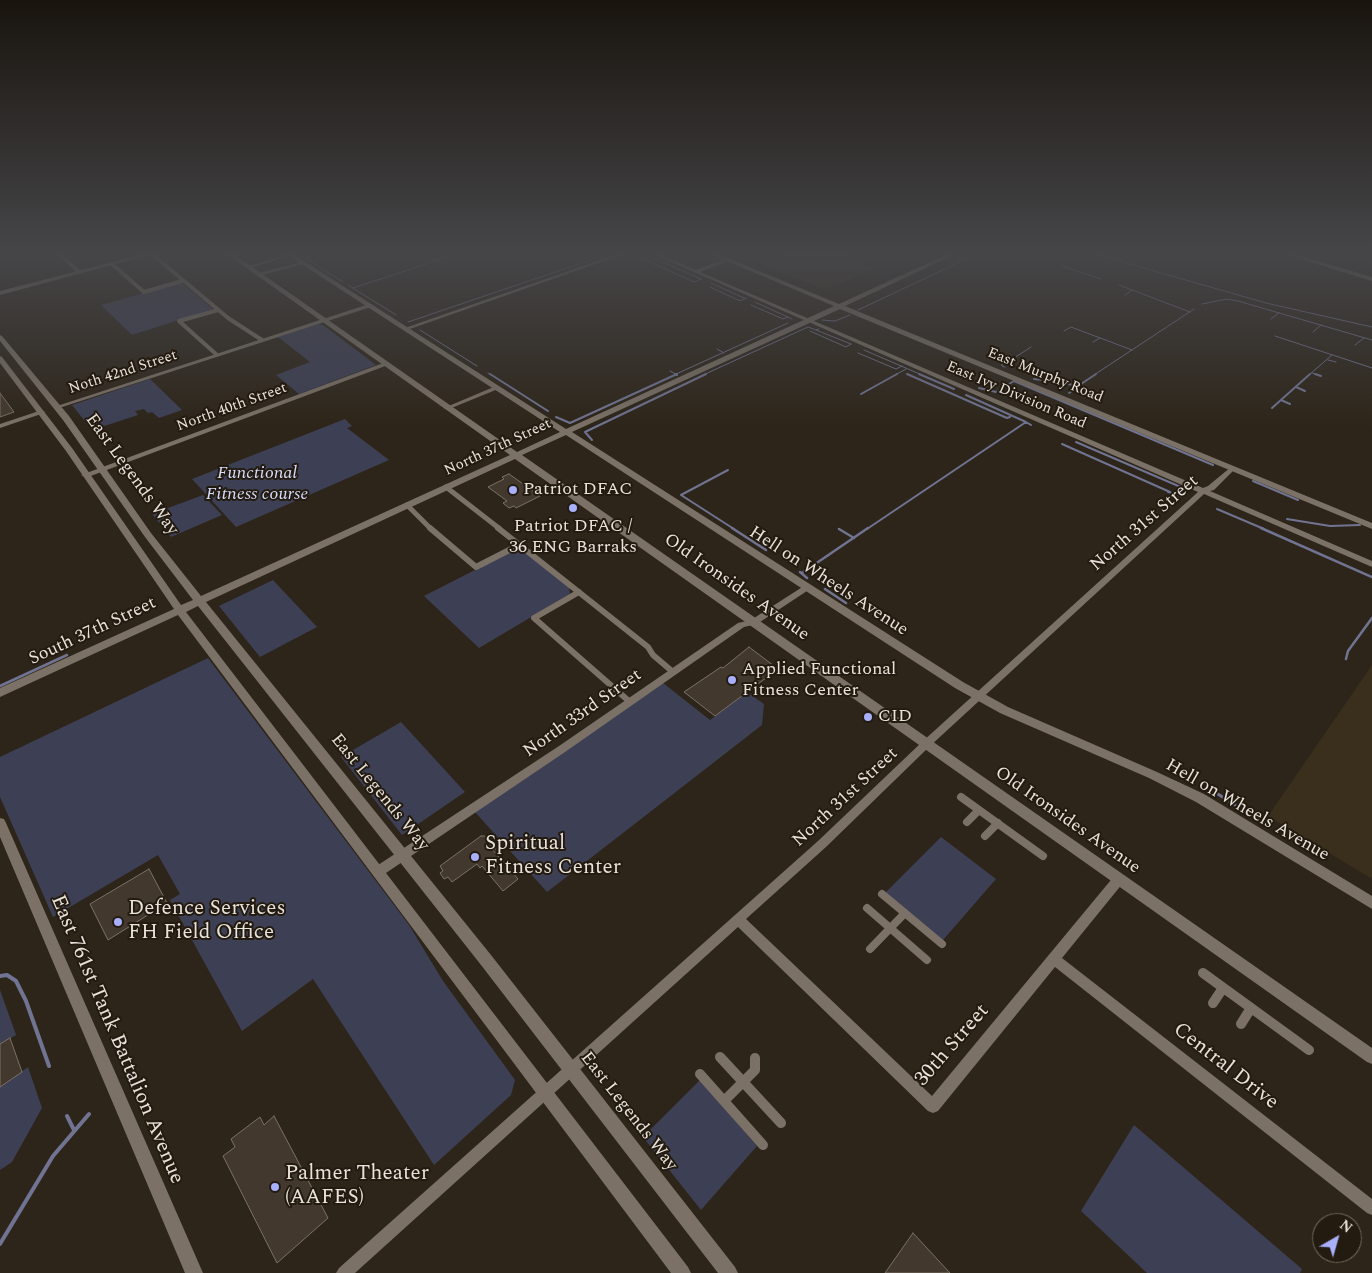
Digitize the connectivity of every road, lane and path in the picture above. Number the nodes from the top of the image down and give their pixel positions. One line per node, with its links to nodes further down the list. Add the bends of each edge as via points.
1 (213, 311): 15 (street, via 179,322)
2 (220, 311): 14 (street)
3 (311, 311): 10 (street, Old Ironsides Avenue)
4 (351, 311): 10 (street, Noth 42nd Street)
5 (377, 311): 12 (street, Hell on Wheels Avenue)
6 (456, 311): 12 (street)
7 (788, 311): 11 (street, East Ivy Division Road)
8 (827, 311): 11 (street, North 37th Street)
9 (852, 311): 28 (street, East Murphy Road)
10 (323, 320): 14 (street, Noth 42nd Street); 17 (street, Old Ironsides Avenue)
11 (808, 320): 25 (street, North 37th Street); 31 (street, East Ivy Division Road)
12 (405, 329): 18 (street, Hell on Wheels Avenue)
13 (0, 336): 20 (street, East Legends Way)
14 (262, 340): 15 (street, Noth 42nd Street)
15 (217, 355): 20 (street, Noth 42nd Street)
16 (0, 358): 19 (street, East Legends Way)
17 (386, 364): 21 (street, Old Ironsides Avenue); 27 (street, North 40th Street)
18 (496, 388): 21 (street); 25 (street, Hell on Wheels Avenue)
19 (35, 404): 20 (street); 22 (street, East Legends Way)
20 (57, 408): 23 (street, East Legends Way)
21 (448, 408): 26 (street, Old Ironsides Avenue)
22 (42, 412): 23 (street); 24 (street); 29 (street, East Legends Way)
23 (66, 418): 27 (street, East Legends Way)
24 (0, 426)
25 (564, 432): 26 (street, North 37th Street); 36 (street, Hell on Wheels Avenue)
26 (515, 455): 30 (street, North 37th Street); 40 (street, Old Ironsides Avenue)
27 (103, 468): 29 (street, North 40th Street); 38 (street, East Legends Way, via 148,535)
28 (1233, 468): 31 (street, North 31st Street); 33 (street, East Murphy Road)
29 (85, 475): 39 (street, East Legends Way)
30 (446, 487): 32 (street, North 37th Street); 34 (street)
31 (1203, 491): 35 (street, East Ivy Division Road); 43 (street, North 31st Street)
32 (408, 505): 34 (street, via 421,521 476,567); 38 (street, North 37th Street)
33 (1372, 526)
34 (519, 544): 37 (street)
35 (1372, 564)
36 (807, 588): 40 (street, North 33rd Street); 43 (street, Hell on Wheels Avenue)
37 (579, 592): 41 (street, via 648,647 653,656); 44 (street, via 534,618)
38 (200, 602): 39 (street, South 37th Street); 52 (street, East Legends Way)
39 (180, 611): 42 (street, South 37th Street); 54 (street, East Legends Way)
40 (754, 622): 41 (street, North 33rd Street, via 741,625); 45 (street, Old Ironsides Avenue)
41 (673, 672): 44 (street, North 33rd Street)
42 (0, 693)
43 (979, 696): 45 (street, North 31st Street); 57 (street, Hell on Wheels Avenue, via 1200,798)
44 (630, 702): 52 (street, North 33rd Street)
45 (926, 744): 55 (street, Old Ironsides Avenue); 60 (street, North 31st Street)
46 (961, 796): 47 (street)
47 (979, 810): 48 (street); 50 (street)
48 (967, 822)
49 (0, 823): 83 (street, East 761st Tank Battalion Avenue)
50 (998, 823): 51 (street); 53 (street)
51 (985, 836)
52 (403, 855): 54 (street, North 33rd Street); 75 (street, East Legends Way)
53 (1043, 856)
54 (379, 871): 78 (street, East Legends Way)
55 (1119, 879): 64 (street, 30th Street); 73 (street, Old Ironsides Avenue)
56 (882, 894): 59 (street)
57 (1372, 904)
58 (867, 908): 61 (street)
59 (904, 913): 61 (street); 62 (street)
60 (738, 919): 64 (street, 30th Street, via 933,1106); 75 (street, North 31st Street)
61 (890, 928): 63 (street); 65 (street)
62 (942, 944)
63 (870, 949)
64 (1054, 959): 82 (street, Central Drive)
65 (928, 960)
66 (1202, 973): 67 (street)
67 (1223, 988): 68 (street); 69 (street)
68 (1213, 1004)
69 (1250, 1008): 70 (street); 71 (street)
70 (1241, 1024)
71 (1309, 1050)
72 (720, 1057): 77 (street)
73 (1372, 1057)
74 (755, 1058): 77 (street, via 755,1070)
75 (568, 1069): 78 (street, North 31st Street); 86 (street, East Legends Way)
76 (700, 1074): 79 (street)
77 (743, 1082): 79 (street); 80 (street)
78 (544, 1091): 84 (street, North 31st Street); 85 (street, East Legends Way)
79 (724, 1101): 81 (street)
80 (781, 1123)
81 (763, 1144)
82 (1372, 1208)
83 (194, 1273)
84 (344, 1273)
85 (682, 1273)
86 (729, 1273)

